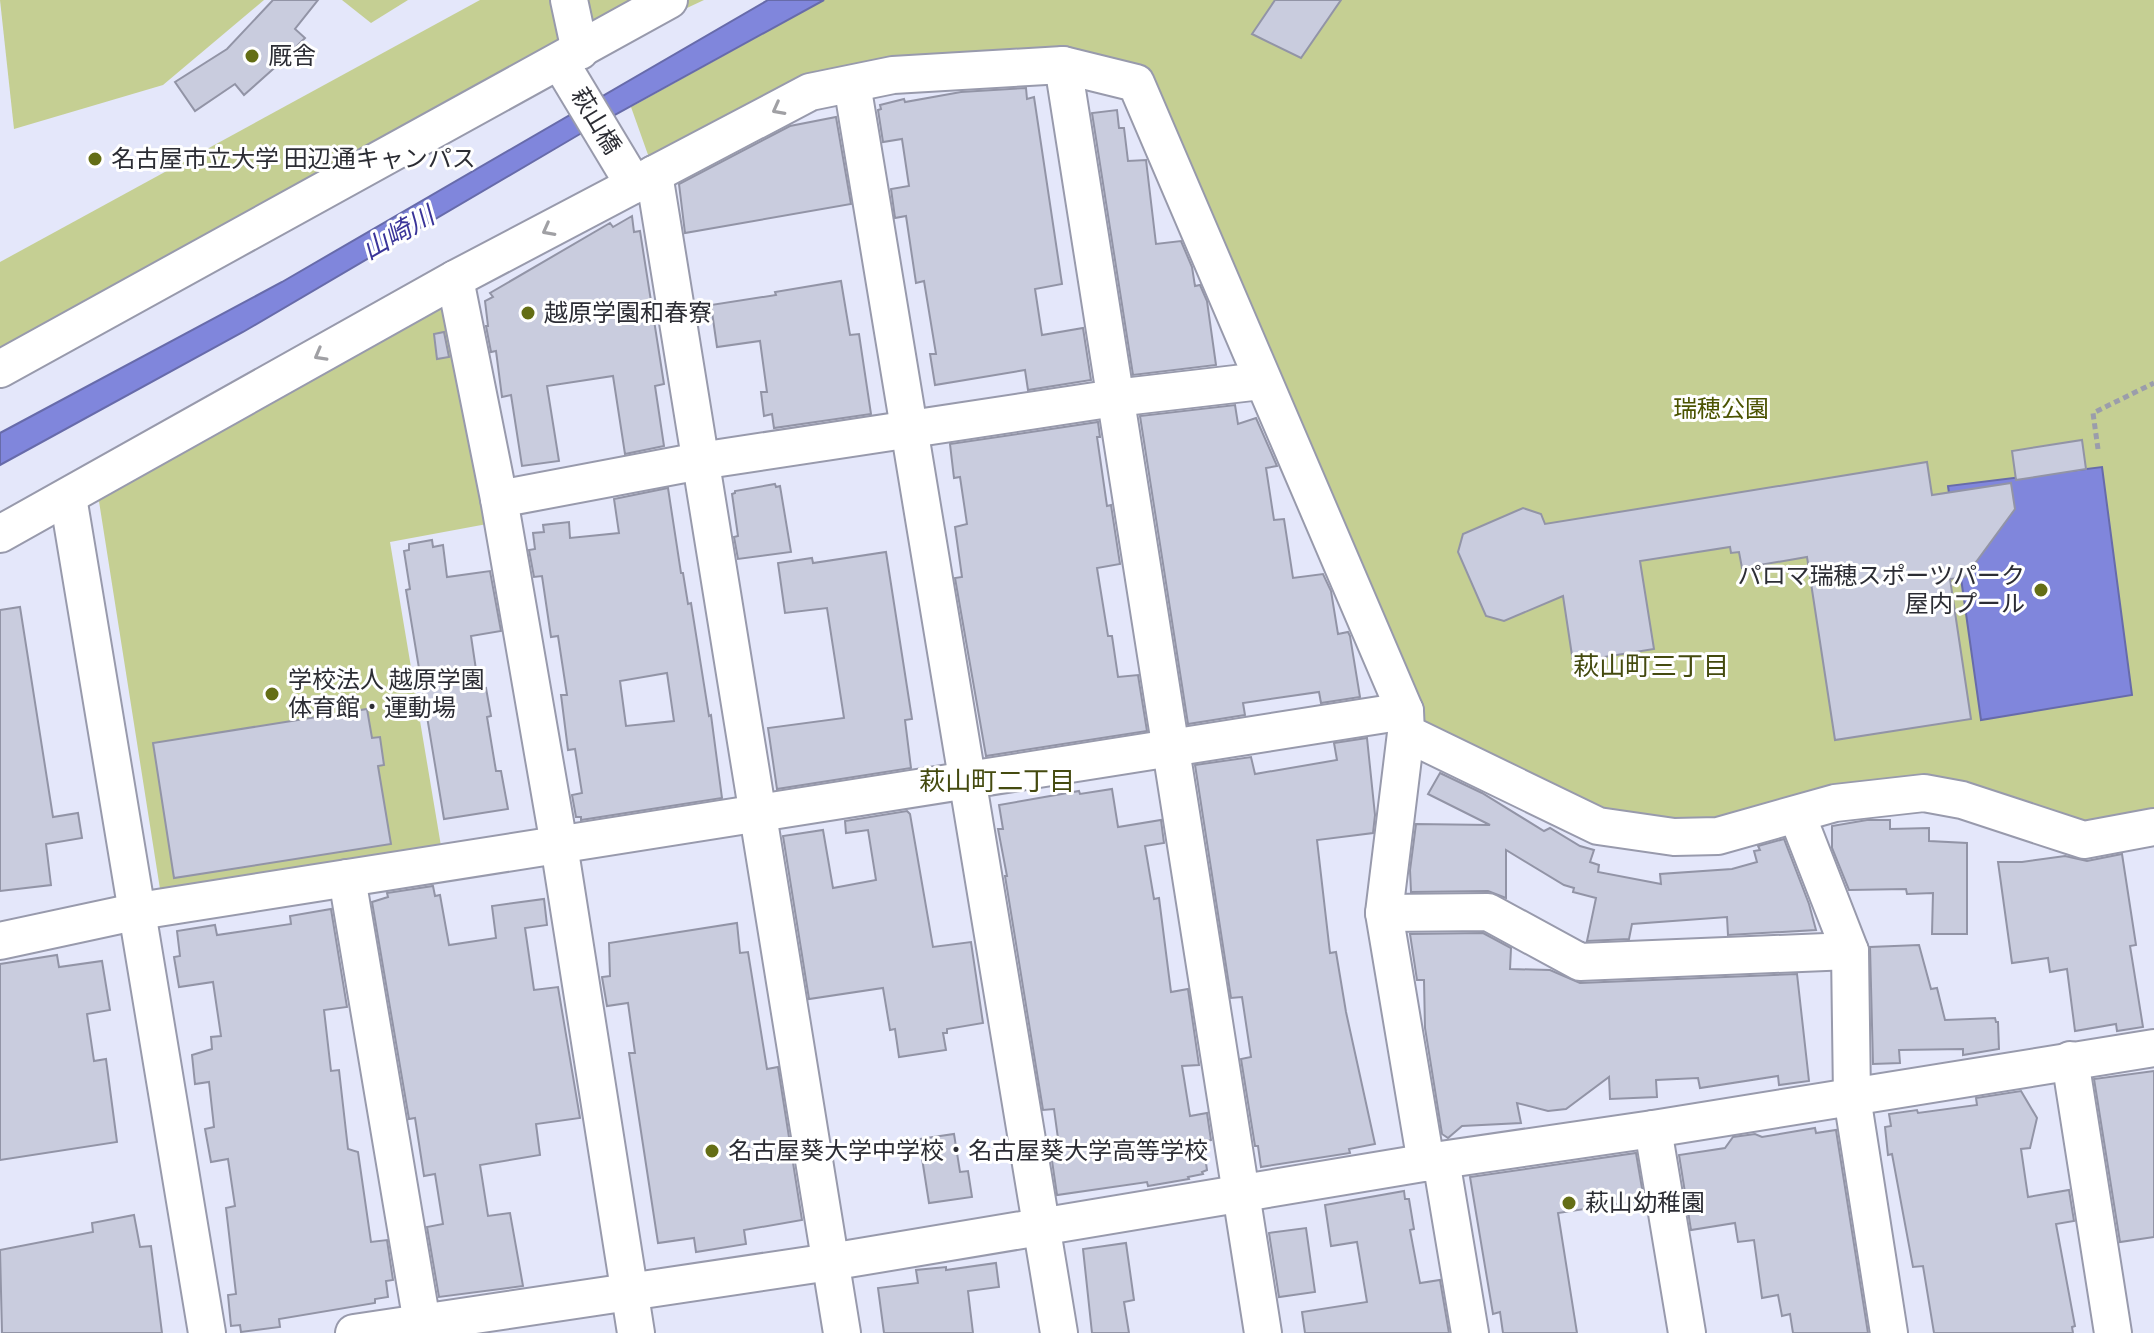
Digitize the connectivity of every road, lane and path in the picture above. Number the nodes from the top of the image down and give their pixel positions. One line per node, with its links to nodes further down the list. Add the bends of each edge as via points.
1 (569, 0): 3 (street, 萩山橋)
2 (669, 0): 3 (street)
3 (570, 64): 6 (street, 萩山橋); 8 (street)
4 (1063, 65): 5 (street, via 893,75); 9 (street, via 1136,83); 11 (street)
5 (852, 84): 6 (street, one-way to 6, via 810,92); 12 (street)
6 (637, 175): 7 (street, one-way to 7); 14 (street)
7 (455, 279): 15 (street, one-way to 15); 16 (street)
8 (0, 369)
9 (1261, 381): 11 (street); 18 (street)
10 (2154, 383): 13 (path, via 2093,413)
11 (1115, 398): 12 (street); 19 (street)
12 (911, 430): 14 (street); 20 (street)
13 (2098, 449)
14 (700, 461): 16 (street); 21 (street)
15 (68, 497): 17 (street); 26 (street)
16 (499, 499): 24 (street)
17 (0, 534)
18 (1405, 722): 19 (street); 22 (street, via 1598,826 1674,837 1718,836); 27 (street)
19 (1171, 748): 20 (street); 35 (street)
20 (968, 780): 21 (street); 36 (street)
21 (757, 813): 24 (street); 37 (street)
22 (1797, 815): 23 (street, via 1835,803 1924,793 2084,840); 29 (street)
23 (2154, 827)
24 (559, 845): 25 (street); 38 (street)
25 (347, 878): 26 (street); 39 (street)
26 (139, 911): 28 (street); 40 (street)
27 (1384, 913): 29 (street, via 1488,912 1580,962); 34 (street)
28 (0, 941)
29 (1850, 951): 32 (street)
30 (2154, 1048): 31 (street)
31 (2070, 1060): 32 (street); 49 (street)
32 (1852, 1097): 33 (street); 48 (street)
33 (1653, 1129): 34 (street); 47 (street)
34 (1434, 1161): 35 (street); 46 (street)
35 (1241, 1194): 36 (street); 45 (street)
36 (1042, 1228): 37 (street); 44 (street)
37 (830, 1262): 38 (street); 43 (street)
38 (629, 1292): 39 (street); 42 (street)
39 (422, 1323): 41 (street)
40 (207, 1333)
41 (354, 1333)
42 (636, 1333)
43 (842, 1333)
44 (1059, 1333)
45 (1263, 1333)
46 (1470, 1333)
47 (1687, 1333)
48 (1889, 1333)
49 (2113, 1333)

